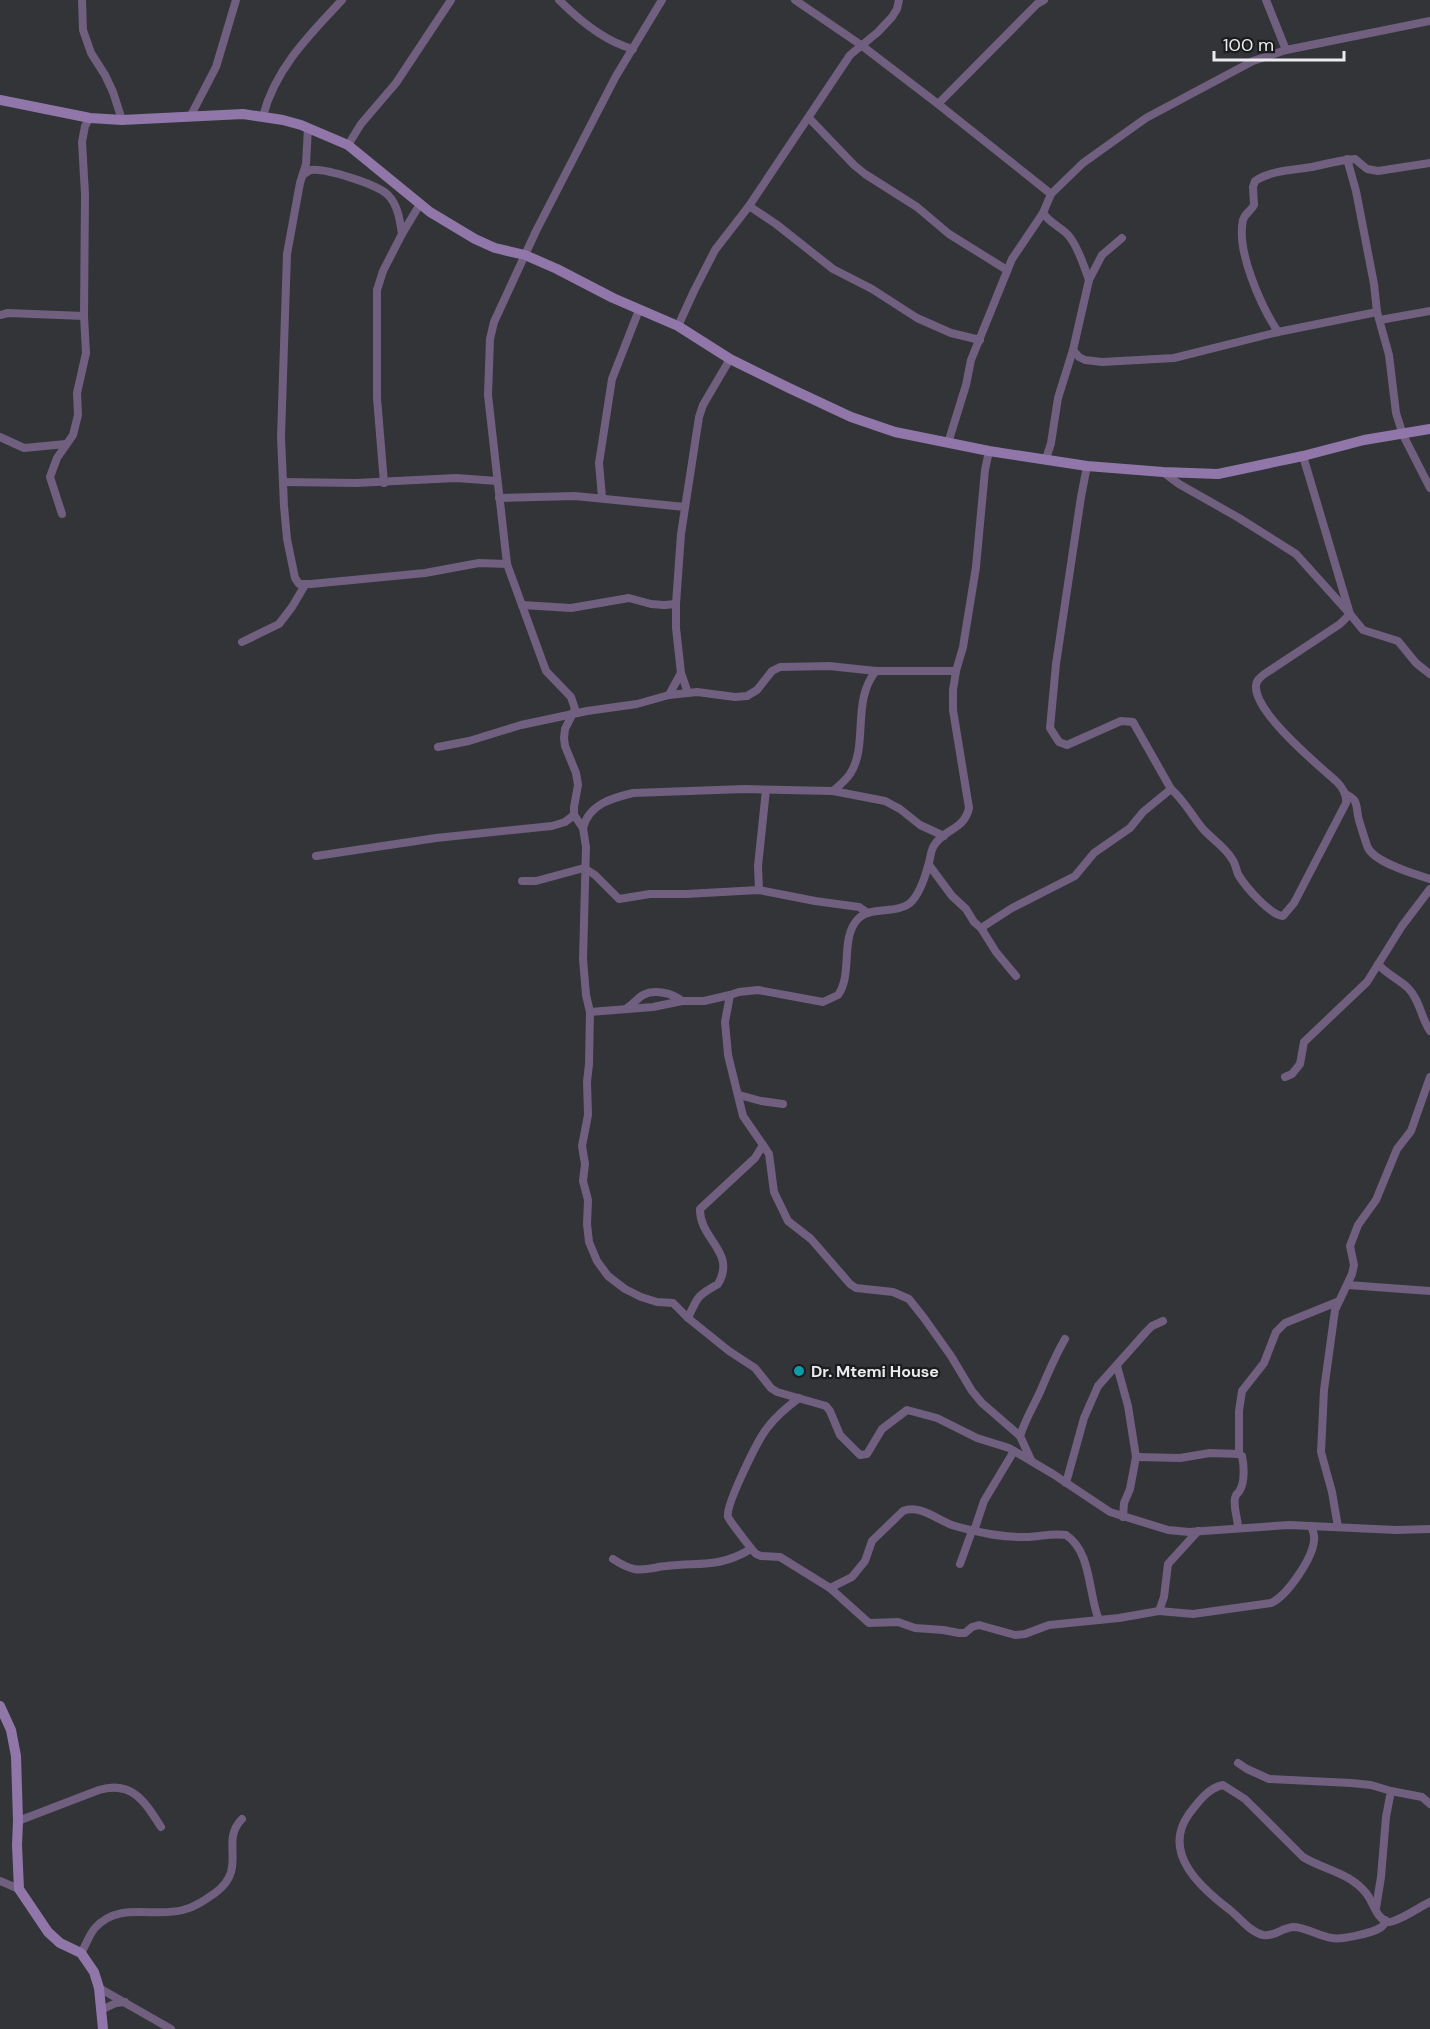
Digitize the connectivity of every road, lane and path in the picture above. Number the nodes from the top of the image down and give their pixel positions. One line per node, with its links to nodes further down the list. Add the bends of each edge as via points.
1 (82, 0): 21 (street, via 83,30 91,54 113,92)
2 (236, 0): 19 (street, via 216,67)
3 (342, 0): 17 (street, via 277,77)
4 (451, 0): 23 (street, via 396,83)
5 (559, 0): 13 (street, via 609,39)
6 (662, 0): 13 (street)
7 (795, 0): 12 (street)
8 (899, 0): 12 (street, via 892,17)
9 (1044, 0): 16 (street)
10 (1266, 0): 14 (street)
11 (1430, 21): 14 (street)
12 (861, 45): 16 (street); 20 (street, via 844,63)
13 (633, 49): 33 (street)
14 (1286, 51): 27 (street, via 1239,68 1146,118 1083,163)
15 (0, 100): 18 (main road)
16 (938, 104): 27 (street)
17 (263, 116): 19 (main road); 22 (main road)
18 (90, 117): 21 (main road); 39 (street, via 82,142)
19 (190, 117): 21 (main road)
20 (809, 118): 29 (street); 34 (street, via 860,169)
21 (122, 120)
22 (308, 128): 23 (main road); 26 (street)
23 (348, 145): 28 (main road)
24 (1347, 159): 25 (street, via 1378,171); 40 (street); 42 (street, via 1289,169 1254,183 1254,205 1244,218 1243,241 1255,288)
25 (1430, 163)
26 (303, 175): 31 (street, via 310,170 319,171 380,189 393,201); 57 (street, via 286,266)
27 (1051, 195): 30 (street)
28 (420, 204): 31 (street); 33 (main road, via 475,239)
29 (749, 206): 41 (street, via 715,250); 43 (street, via 833,269 917,318)
30 (1043, 213): 34 (street); 35 (street, via 1068,235)
31 (402, 234): 58 (street, via 376,295 377,398)
32 (1122, 238): 35 (street, via 1102,255)
33 (525, 255): 36 (main road); 56 (street, via 490,339 488,395)
34 (1007, 270): 43 (street)
35 (1089, 280): 44 (street)
36 (639, 310): 41 (main road); 60 (street, via 612,379 599,463)
37 (1430, 311): 40 (street)
38 (0, 315): 39 (street)
39 (84, 316): 50 (street, via 86,353 76,399 78,415 73,435)
40 (1378, 316): 42 (street); 47 (street)
41 (678, 326): 45 (main road)
42 (1278, 332): 44 (street, via 1174,358 1102,362 1085,360)
43 (980, 340): 49 (street)
44 (1074, 350): 53 (street, via 1058,398)
45 (730, 359): 49 (main road, via 852,417 895,432); 62 (street, via 699,417)
46 (1430, 429): 47 (main road)
47 (1403, 435): 52 (main road, via 1364,440); 59 (street)
48 (0, 437): 50 (street, via 24,448)
49 (948, 443): 51 (main road)
50 (66, 444): 63 (street, via 50,477)
51 (989, 451): 53 (main road); 71 (street, via 976,567)
52 (1303, 456): 55 (main road, via 1218,474); 68 (street)
53 (1046, 459): 54 (main road)
54 (1087, 466): 55 (main road); 78 (street, via 1056,664 1050,728 1059,742 1067,745 1121,721 1132,722)
55 (1163, 472): 68 (street, via 1296,554)
56 (496, 481): 58 (street, via 456,478); 61 (street)
57 (283, 482): 58 (street); 65 (street, via 291,563 295,578)
58 (384, 483)
59 (1430, 488)
60 (602, 497): 61 (street); 62 (street)
61 (499, 498): 64 (street)
62 (685, 507): 67 (street)
63 (62, 514)
64 (507, 564): 65 (street, via 479,563 425,573); 66 (street)
65 (305, 585): 69 (street, via 279,624)
66 (522, 604): 67 (street, via 571,608 629,598 651,604); 76 (street, via 539,656 546,671 573,702)
67 (676, 604): 72 (street)
68 (1350, 614): 73 (street, via 1363,630 1398,641); 81 (street, via 1263,675 1256,685 1262,707)
69 (242, 642)
70 (876, 671): 71 (street); 74 (street, via 829,666 780,667 747,696); 80 (street, via 866,687 855,762 850,774)
71 (956, 671): 84 (street, via 953,710 969,808 967,819)
72 (681, 674): 74 (street); 75 (street)
73 (1430, 674)
74 (688, 693): 75 (street)
75 (669, 695): 76 (street)
76 (573, 715): 77 (street); 82 (street, via 564,738 578,785)
77 (438, 747)
78 (1171, 789): 81 (street, via 1232,859 1239,876 1266,908 1283,916 1294,903 1346,803); 93 (street, via 1130,828 1094,853 1075,876)
79 (766, 790): 80 (street); 83 (street, via 633,793 596,807); 91 (street)
80 (833, 791): 84 (street, via 885,801)
81 (1346, 794): 88 (street, via 1358,805 1365,842 1371,852 1390,864)
82 (574, 815): 83 (street); 85 (street, via 552,826)
83 (583, 828): 87 (street)
84 (944, 836): 86 (street, via 931,850)
85 (316, 856)
86 (929, 865): 92 (street, via 909,903 894,910); 93 (street)
87 (584, 868): 89 (street, via 536,881); 91 (street, via 620,899 650,894); 99 (street, via 584,976)
88 (1430, 879)
89 (522, 880)
90 (1430, 889): 94 (street)
91 (759, 890): 92 (street, via 859,907)
92 (868, 913): 96 (street, via 853,927 842,989 831,1000 823,1002 758,990)
93 (981, 928): 95 (street)
94 (1378, 964): 100 (street, via 1409,988); 101 (street, via 1354,996 1304,1042 1300,1064)
95 (1016, 976)
96 (730, 995): 97 (street); 103 (street, via 725,1022 728,1055)
97 (682, 1001): 98 (street); 98 (street, via 669,993 649,994)
98 (627, 1008): 99 (street)
99 (590, 1012): 109 (street, via 588,1115 582,1146 592,1252 608,1276 625,1289 647,1300 673,1303)
100 (1430, 1031)
101 (1285, 1077)
102 (1430, 1077): 106 (street, via 1411,1131 1397,1149 1381,1191 1354,1234 1350,1246 1353,1270)
103 (739, 1095): 104 (street); 105 (street, via 743,1116)
104 (783, 1104)
105 (763, 1145): 109 (street, via 755,1158 700,1209 701,1220 724,1260 724,1268 718,1284 702,1292); 114 (street, via 769,1154 774,1192 788,1221 811,1239 856,1288 893,1292 909,1299 972,1391)
106 (1348, 1285): 107 (street); 108 (street)
107 (1430, 1291)
108 (1337, 1302): 116 (street, via 1278,1328 1264,1363 1242,1391); 122 (street, via 1324,1390 1321,1452)
109 (688, 1318): 113 (street, via 754,1368 771,1388)
110 (1162, 1321): 112 (street, via 1146,1332)
111 (1065, 1339): 114 (street)
112 (1117, 1366): 117 (street); 119 (street, via 1098,1386 1092,1399)
113 (799, 1398): 115 (street, via 826,1406 840,1435 860,1455 867,1454 882,1429 907,1410 937,1418); 127 (street, via 766,1428 729,1507 729,1520)
114 (1020, 1436): 118 (street)
115 (1014, 1451): 118 (street); 125 (street, via 984,1501)
116 (1239, 1454): 117 (street); 123 (street, via 1244,1466 1240,1490 1235,1495)
117 (1136, 1456): 120 (street)
118 (1032, 1460): 119 (street)
119 (1066, 1483): 120 (street)
120 (1123, 1517): 126 (street, via 1168,1530)
121 (1311, 1526): 122 (street); 123 (street); 131 (street, via 1315,1538 1312,1549 1277,1600 1193,1614)
122 (1338, 1527): 124 (street)
123 (1238, 1528): 126 (street)
124 (1430, 1529)
125 (973, 1531): 129 (street); 130 (street, via 918,1509 906,1510 872,1541 865,1561 852,1577); 132 (street, via 1013,1537 1060,1534 1072,1539 1086,1565)
126 (1197, 1532): 131 (street, via 1168,1564)
127 (752, 1549): 128 (street, via 736,1558 705,1565 650,1569 633,1569); 130 (street, via 760,1556 784,1559)
128 (613, 1559)
129 (960, 1564)
130 (830, 1588): 132 (street, via 870,1623 898,1622 959,1633 979,1625 1015,1635 1049,1625)
131 (1159, 1611): 132 (street)
132 (1099, 1620)
133 (0, 1706): 138 (main road, via 11,1730 16,1756)
134 (1238, 1763): 135 (street, via 1269,1779 1351,1783)
135 (1391, 1791): 136 (street, via 1422,1797); 143 (street)
136 (1430, 1804)
137 (242, 1819): 145 (street, via 234,1832 230,1878 218,1891 180,1911 126,1911 100,1923)
138 (18, 1821): 139 (street, via 108,1787 122,1787 132,1791); 141 (main road)
139 (161, 1827)
140 (0, 1881): 141 (street)
141 (19, 1889): 145 (main road, via 48,1932)
142 (1430, 1902): 144 (street, via 1393,1921)
143 (1376, 1908): 144 (street); 144 (street, via 1344,1873 1303,1857 1245,1799 1223,1785 1207,1793 1181,1826 1180,1853 1192,1874 1218,1902 1261,1935 1296,1927 1336,1939 1373,1930)
144 (1386, 1920)
145 (81, 1953): 146 (main road)
146 (99, 1988): 147 (street); 148 (main road)
147 (126, 2002): 148 (street); 150 (street)
148 (101, 2010): 149 (main road)
149 (103, 2029)
150 (171, 2029)

